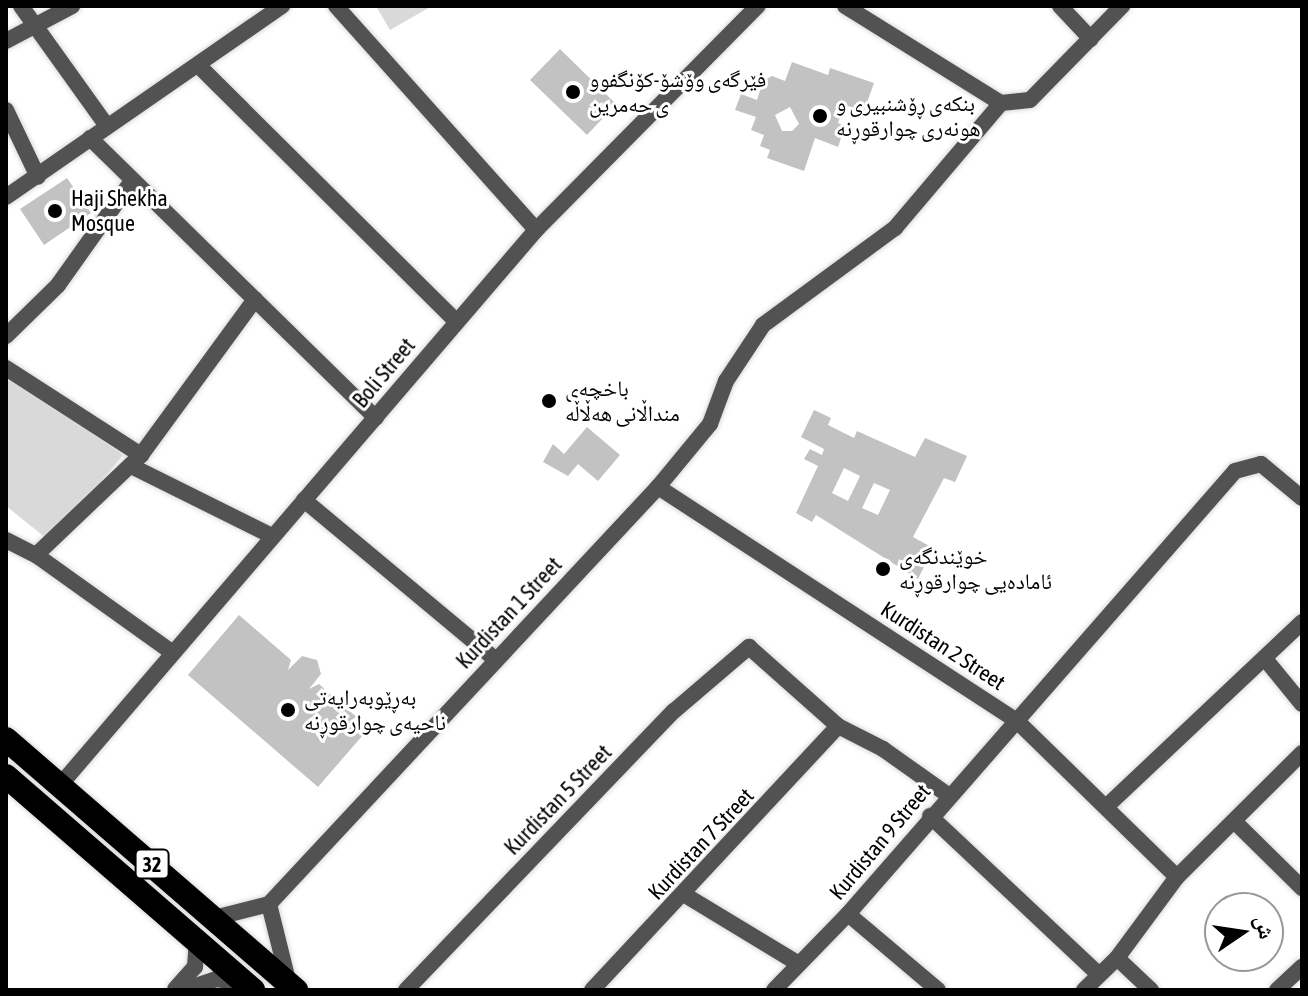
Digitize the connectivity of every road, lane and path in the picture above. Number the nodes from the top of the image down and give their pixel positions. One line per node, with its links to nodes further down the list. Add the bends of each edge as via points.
1 (21, 6): 9 (street)
2 (72, 6): 9 (street)
3 (282, 6): 12 (street)
4 (336, 6): 20 (street)
5 (758, 6): 20 (street, Boli Street)
6 (845, 6): 13 (street)
7 (1060, 6): 10 (street)
8 (1122, 6): 10 (street)
9 (33, 26): 11 (street); 15 (street)
10 (1091, 39): 13 (street, via 1030,100)
11 (6, 41)
12 (199, 66): 15 (street); 22 (street)
13 (1001, 103): 27 (street, Kurdistan 1 Street, via 895,228 763,325 726,381 710,424)
14 (6, 110): 17 (street)
15 (107, 126): 16 (street)
16 (90, 138): 17 (street); 18 (street)
17 (38, 177): 19 (street)
18 (132, 181): 21 (street); 23 (street, via 58,285)
19 (6, 197)
20 (536, 230): 22 (street, Boli Street)
21 (255, 299): 25 (street); 26 (street)
22 (457, 322): 25 (street, Boli Street)
23 (6, 336)
24 (6, 368): 26 (street)
25 (376, 418): 29 (street, Boli Street)
26 (136, 461): 30 (street); 32 (street)
27 (658, 487): 35 (street, Kurdistan 1 Street); 38 (street, Kurdistan 2 Street)
28 (1302, 498): 38 (street, Kurdistan 9 Street, via 1261,464 1235,471)
29 (304, 500): 30 (street, Boli Street); 35 (street)
30 (272, 536): 34 (street, Boli Street)
31 (6, 540): 32 (street)
32 (36, 555): 34 (street)
33 (1302, 622): 36 (street)
34 (170, 651): 43 (street, Boli Street)
35 (496, 660): 52 (street, Kurdistan 1 Street)
36 (1266, 660): 37 (street); 46 (street)
37 (1302, 704)
38 (1017, 721): 44 (street, Kurdistan 9 Street); 46 (street, Kurdistan 2 Street)
39 (838, 726): 44 (street, via 883,749); 51 (street, Kurdistan 7 Street); 64 (street, Kurdistan 5 Street, via 749,647 674,711)
40 (6, 739): 43 (highway, 32)
41 (1302, 753): 48 (street)
42 (6, 776): 45 (highway, 32)
43 (55, 780): 45 (highway); 54 (highway, 32)
44 (948, 795): 47 (street, Kurdistan 9 Street)
45 (32, 797): 55 (highway, 32)
46 (1108, 805): 49 (street, Kurdistan 2 Street)
47 (930, 816): 53 (street, Kurdistan 9 Street); 59 (street)
48 (1236, 823): 49 (street); 50 (street)
49 (1177, 877): 56 (street)
50 (1302, 888)
51 (685, 895): 57 (street); 65 (street, Kurdistan 7 Street)
52 (269, 904): 54 (street); 61 (street)
53 (848, 914): 57 (street, Kurdistan 9 Street); 67 (street)
54 (214, 918): 61 (highway, 32)
55 (197, 940): 60 (highway, 32); 62 (street, via 195,967)
56 (1117, 958): 59 (street); 69 (street)
57 (799, 964): 66 (street, Kurdistan 9 Street)
58 (1302, 967): 70 (street)
59 (1098, 974): 68 (street)
60 (250, 987): 63 (street, via 216,979)
61 (293, 987)
62 (174, 990)
63 (183, 990)
64 (406, 990)
65 (592, 990)
66 (774, 990)
67 (938, 990)
68 (1084, 990)
69 (1151, 990)
70 (1277, 990)

